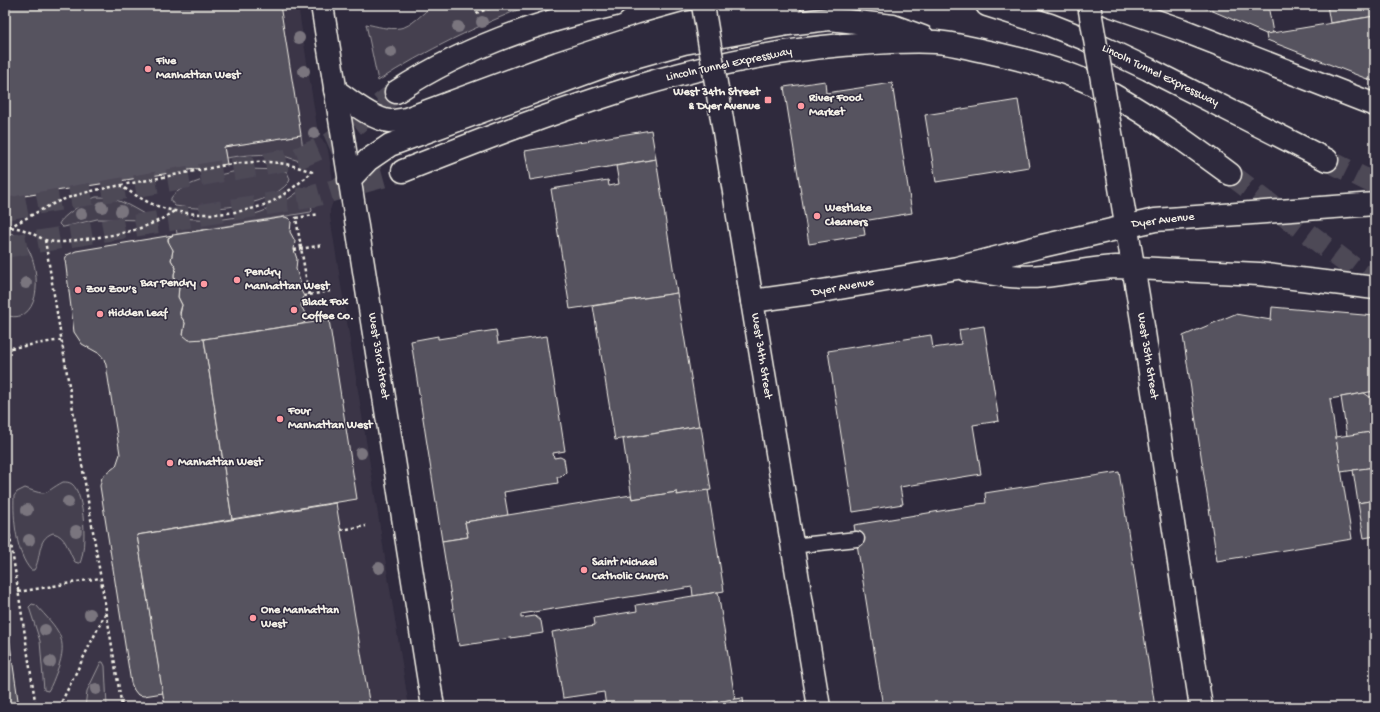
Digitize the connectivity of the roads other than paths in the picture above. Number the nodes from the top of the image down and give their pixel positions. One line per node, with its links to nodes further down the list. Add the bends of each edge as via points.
1 (322, 5): 9 (main road, West 33rd Street)
2 (614, 5): 10 (main road, via 549,20 471,50)
3 (703, 5): 21 (main road, West 34th Street, bridge)
4 (790, 5): 9 (main road, via 686,23 643,35 558,62 406,119 390,121 380,118 360,108)
5 (988, 5): 12 (main road, Lincoln Tunnel Expressway, via 1083,38)
6 (1089, 5): 17 (main road, West 35th Street, bridge)
7 (1110, 5): 11 (main road)
8 (937, 42): 13 (main road, Lincoln Tunnel Expressway, via 874,43 813,48 701,68 562,111); 14 (main road, Lincoln Tunnel Expressway, via 1038,63 1083,79 1167,128); 15 (main road, via 893,26 829,20 788,24 684,43 613,63 390,145 368,160)
9 (335, 90): 15 (main road, West 33rd Street)
10 (396, 92)
11 (1375, 105)
12 (1327, 160)
13 (402, 171)
14 (1230, 174)
15 (349, 180): 24 (main road, West 33rd Street)
16 (1375, 204): 17 (main road, Dyer Avenue, via 1155,220)
17 (1126, 226): 18 (main road, Dyer Avenue); 19 (main road, West 35th Street)
18 (957, 268): 19 (main road, Dyer Avenue, via 1012,276 1041,276 1099,268); 21 (main road, Dyer Avenue)
19 (1132, 268): 20 (main road, Dyer Avenue, via 1259,274); 26 (main road, West 35th Street)
20 (1375, 288)
21 (752, 301): 23 (main road, West 34th Street)
22 (857, 539): 23 (lane)
23 (792, 546): 25 (main road, West 34th Street)
24 (433, 707)
25 (819, 707)
26 (1201, 707)

